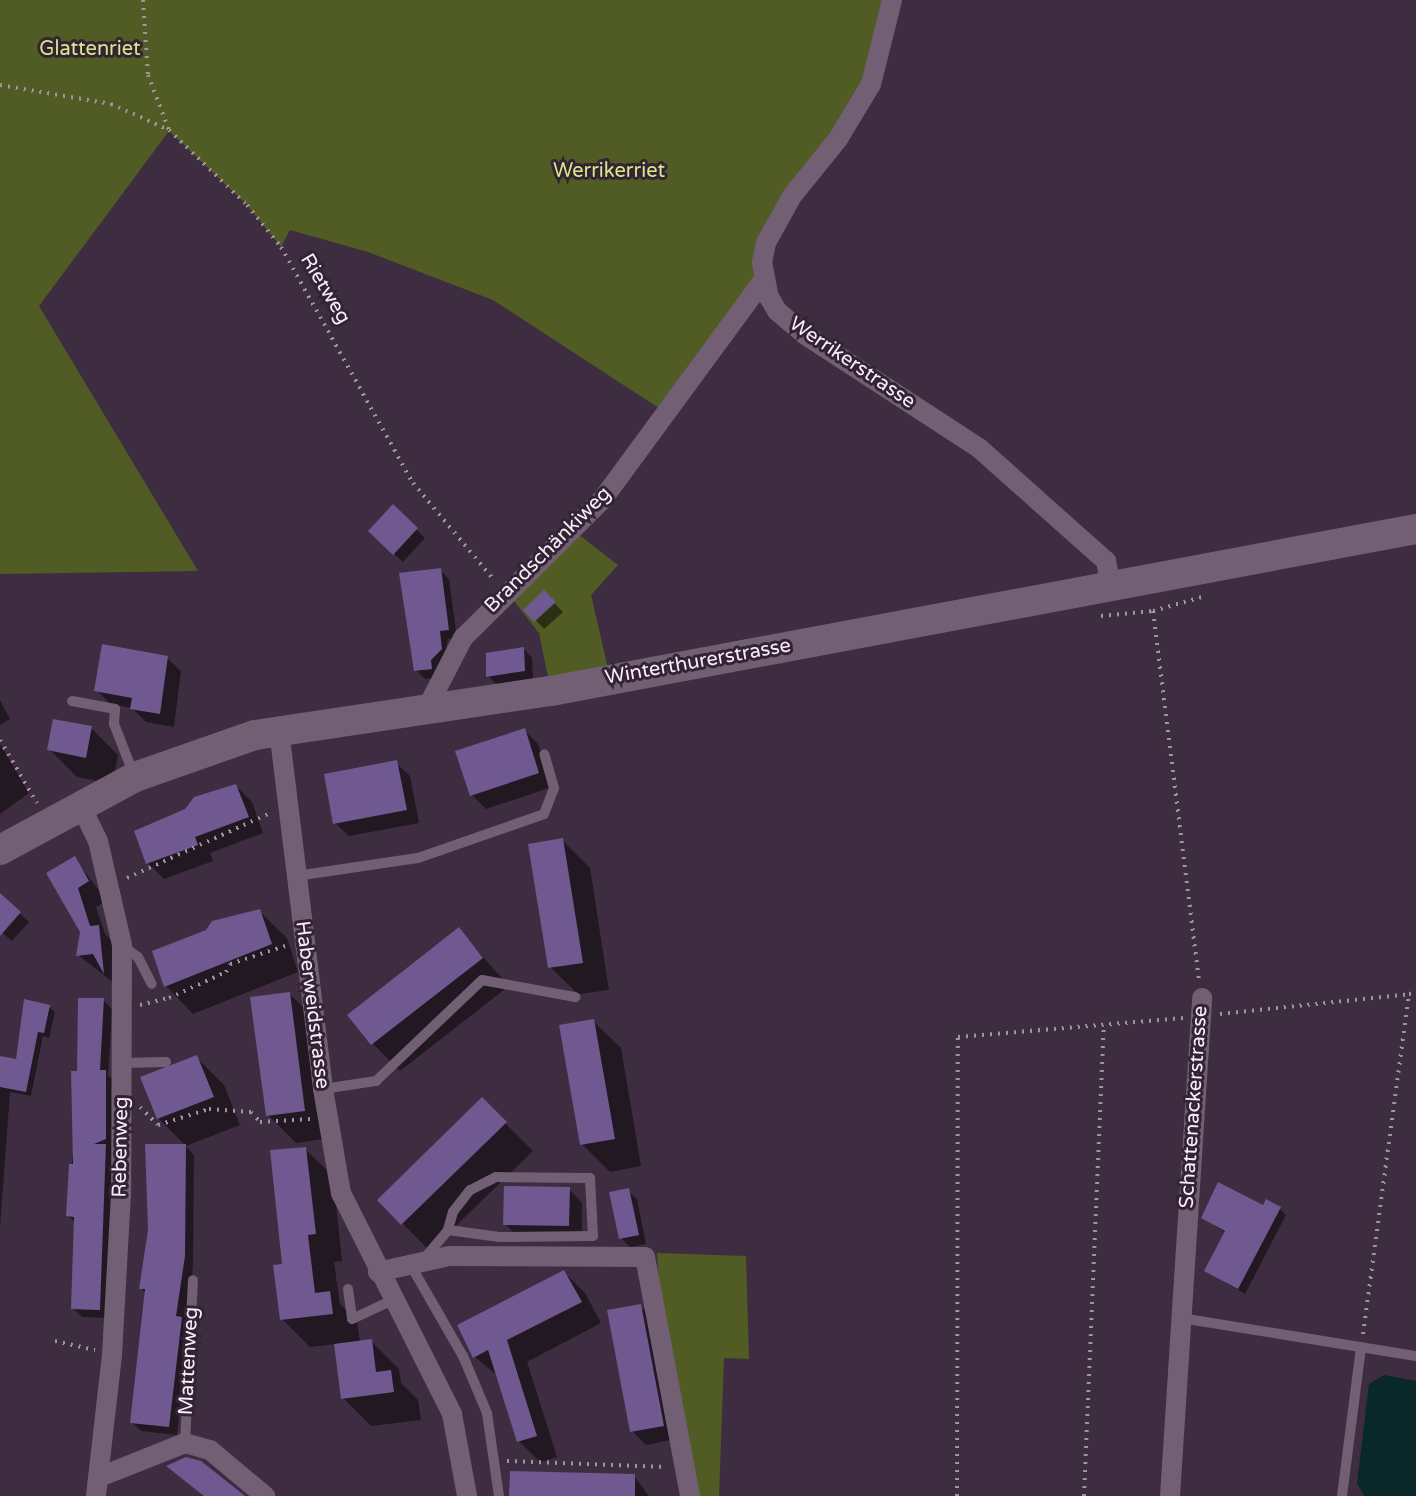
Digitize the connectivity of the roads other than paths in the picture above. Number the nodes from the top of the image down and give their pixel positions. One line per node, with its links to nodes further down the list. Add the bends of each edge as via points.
1 (892, 0): 2 (street, via 871,84 778,218 766,243)
2 (763, 281): 4 (street, Werrikerstrasse, via 777,311 790,323 979,448 1106,561); 6 (street, Brandschänkiweg, via 621,477 453,652)
3 (1416, 529): 4 (main road, Winterthurerstrasse)
4 (1110, 582): 6 (main road, Winterthurerstrasse, via 551,691)
5 (72, 701): 9 (lane, via 115,709 114,724)
6 (427, 708): 7 (main road, Winterthurerstrasse)
7 (279, 730): 9 (main road, Winterthurerstrasse, via 212,747); 12 (street, Haberweidstrasse)
8 (544, 754): 12 (lane, via 554,788 544,814 418,858)
9 (135, 777): 10 (main road, Winterthurerstrasse)
10 (80, 804): 11 (main road, Winterthurerstrasse); 13 (street, Rebenweg, via 110,882)
11 (0, 850)
12 (296, 876): 19 (street, Haberweidstrasse)
13 (122, 945): 14 (lane, via 138,957); 18 (street, Rebenweg)
14 (152, 984)
15 (575, 997): 19 (lane, via 482,980 376,1081)
16 (1201, 1007): 26 (street, Schattenackerstrasse)
17 (166, 1062): 18 (lane)
18 (121, 1063): 30 (street, Rebenweg, via 124,1104)
19 (323, 1089): 22 (street, Haberweidstrasse, via 341,1193)
20 (448, 1230): 20 (lane, via 500,1237 593,1236 590,1178 496,1177 470,1190 453,1212); 21 (lane)
21 (416, 1263): 22 (street); 34 (lane, via 487,1413); 35 (street, via 449,1256 645,1257)
22 (378, 1272): 25 (street, Haberweidstrasse)
23 (193, 1280): 29 (lane, Mattenweg)
24 (348, 1289): 25 (lane, via 352,1319)
25 (393, 1300): 33 (street, Haberweidstrasse, via 452,1414)
26 (1181, 1318): 27 (lane); 36 (street, Schattenackerstrasse)
27 (1361, 1347): 28 (lane); 37 (lane)
28 (1416, 1356)
29 (185, 1443): 30 (street, Mattenweg); 32 (street, Mattenweg, via 210,1450)
30 (102, 1476): 31 (street, Rebenweg)
31 (96, 1496)
32 (265, 1496)
33 (467, 1496)
34 (499, 1496)
35 (690, 1496)
36 (1170, 1496)
37 (1342, 1496)

